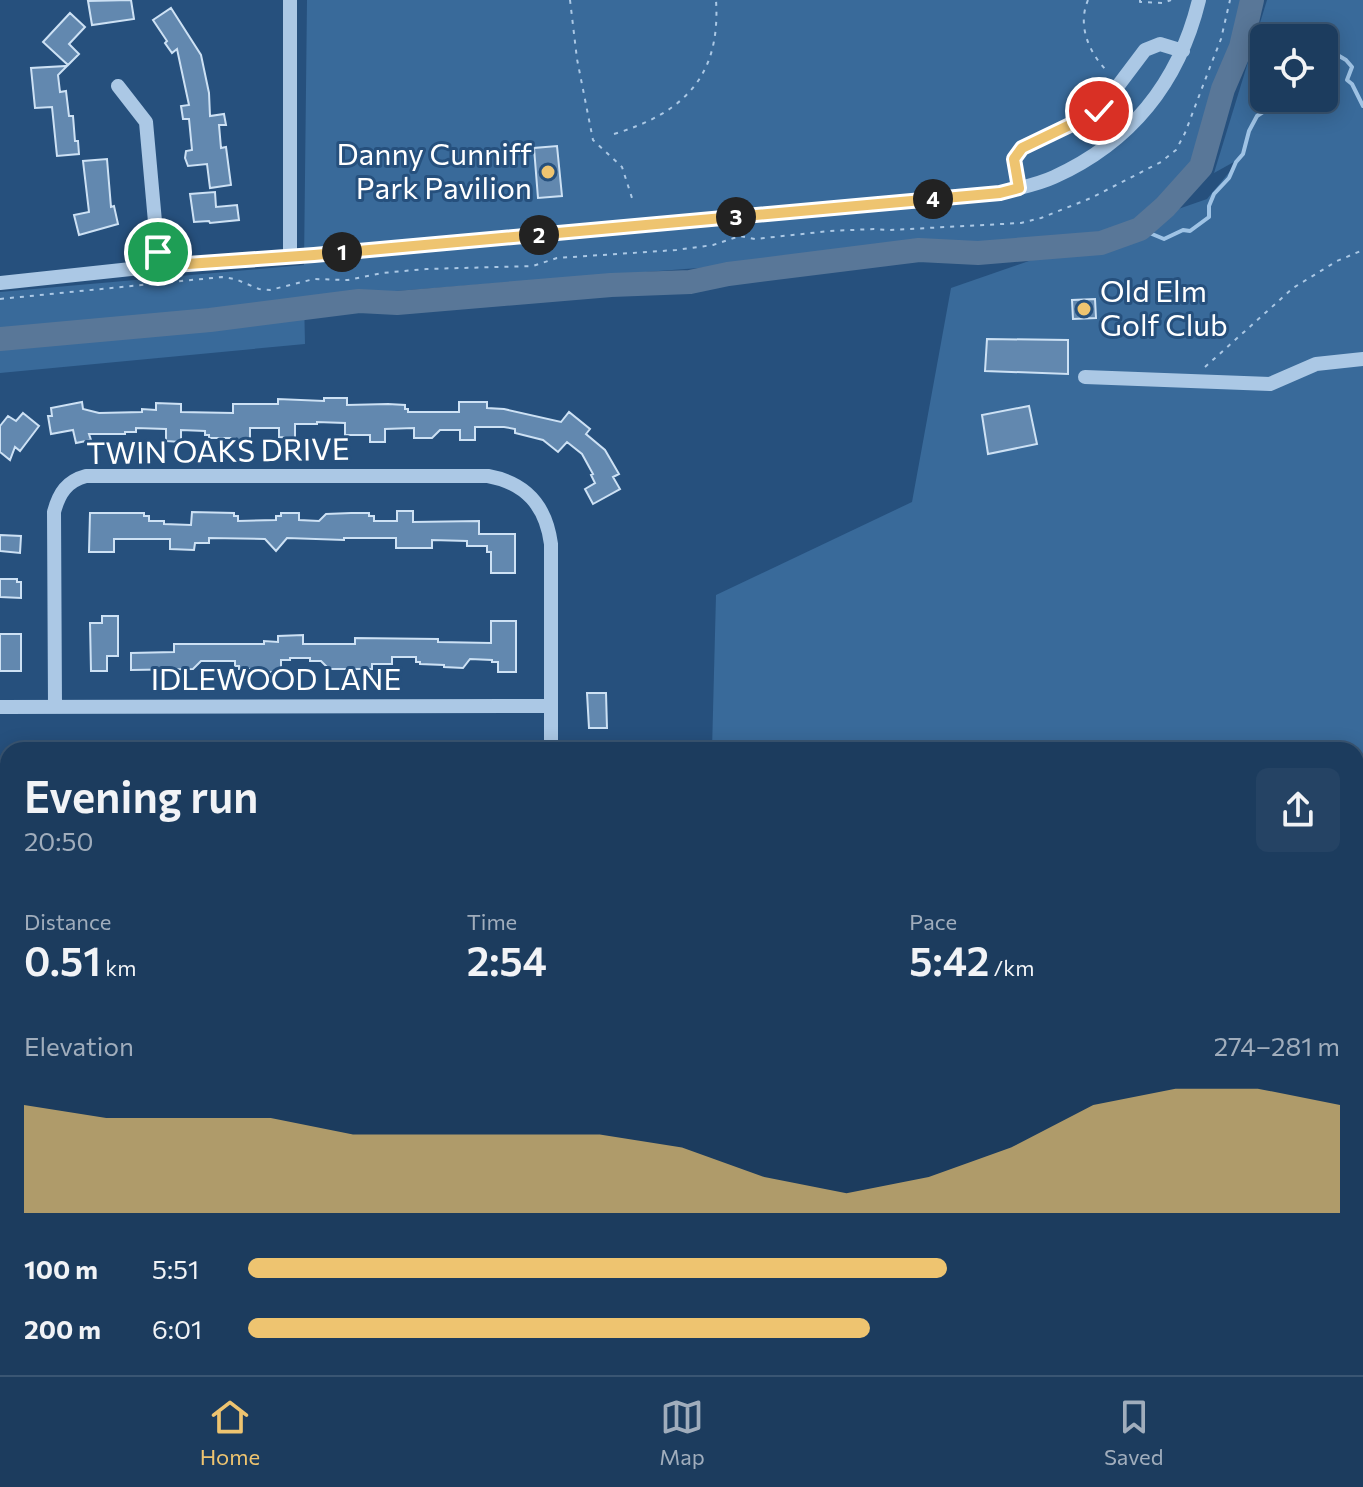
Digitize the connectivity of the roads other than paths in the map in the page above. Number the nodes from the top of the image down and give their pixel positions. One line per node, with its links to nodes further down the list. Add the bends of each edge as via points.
1 (290, 0): 6 (street)
2 (1199, 0): 3 (street)
3 (1183, 51): 5 (street, via 1147,109 1118,138 1053,178); 5 (street, via 1160,44 1145,50 1099,111 1022,148 1014,159)
4 (118, 86): 7 (street, via 146,122)
5 (1019, 188): 6 (street)
6 (290, 257): 7 (street)
7 (159, 266): 8 (street)
8 (0, 283)
9 (1363, 359): 10 (street, via 1316,364 1270,384)
10 (1085, 377)
11 (55, 706): 12 (street, IDLEWOOD LANE); 12 (street, TWIN OAKS DRIVE, via 54,512 68,483 86,476 500,478 523,490 546,518 551,544); 13 (street, IDLEWOOD LANE)
12 (551, 706): 14 (street)
13 (0, 707)
14 (551, 742)

